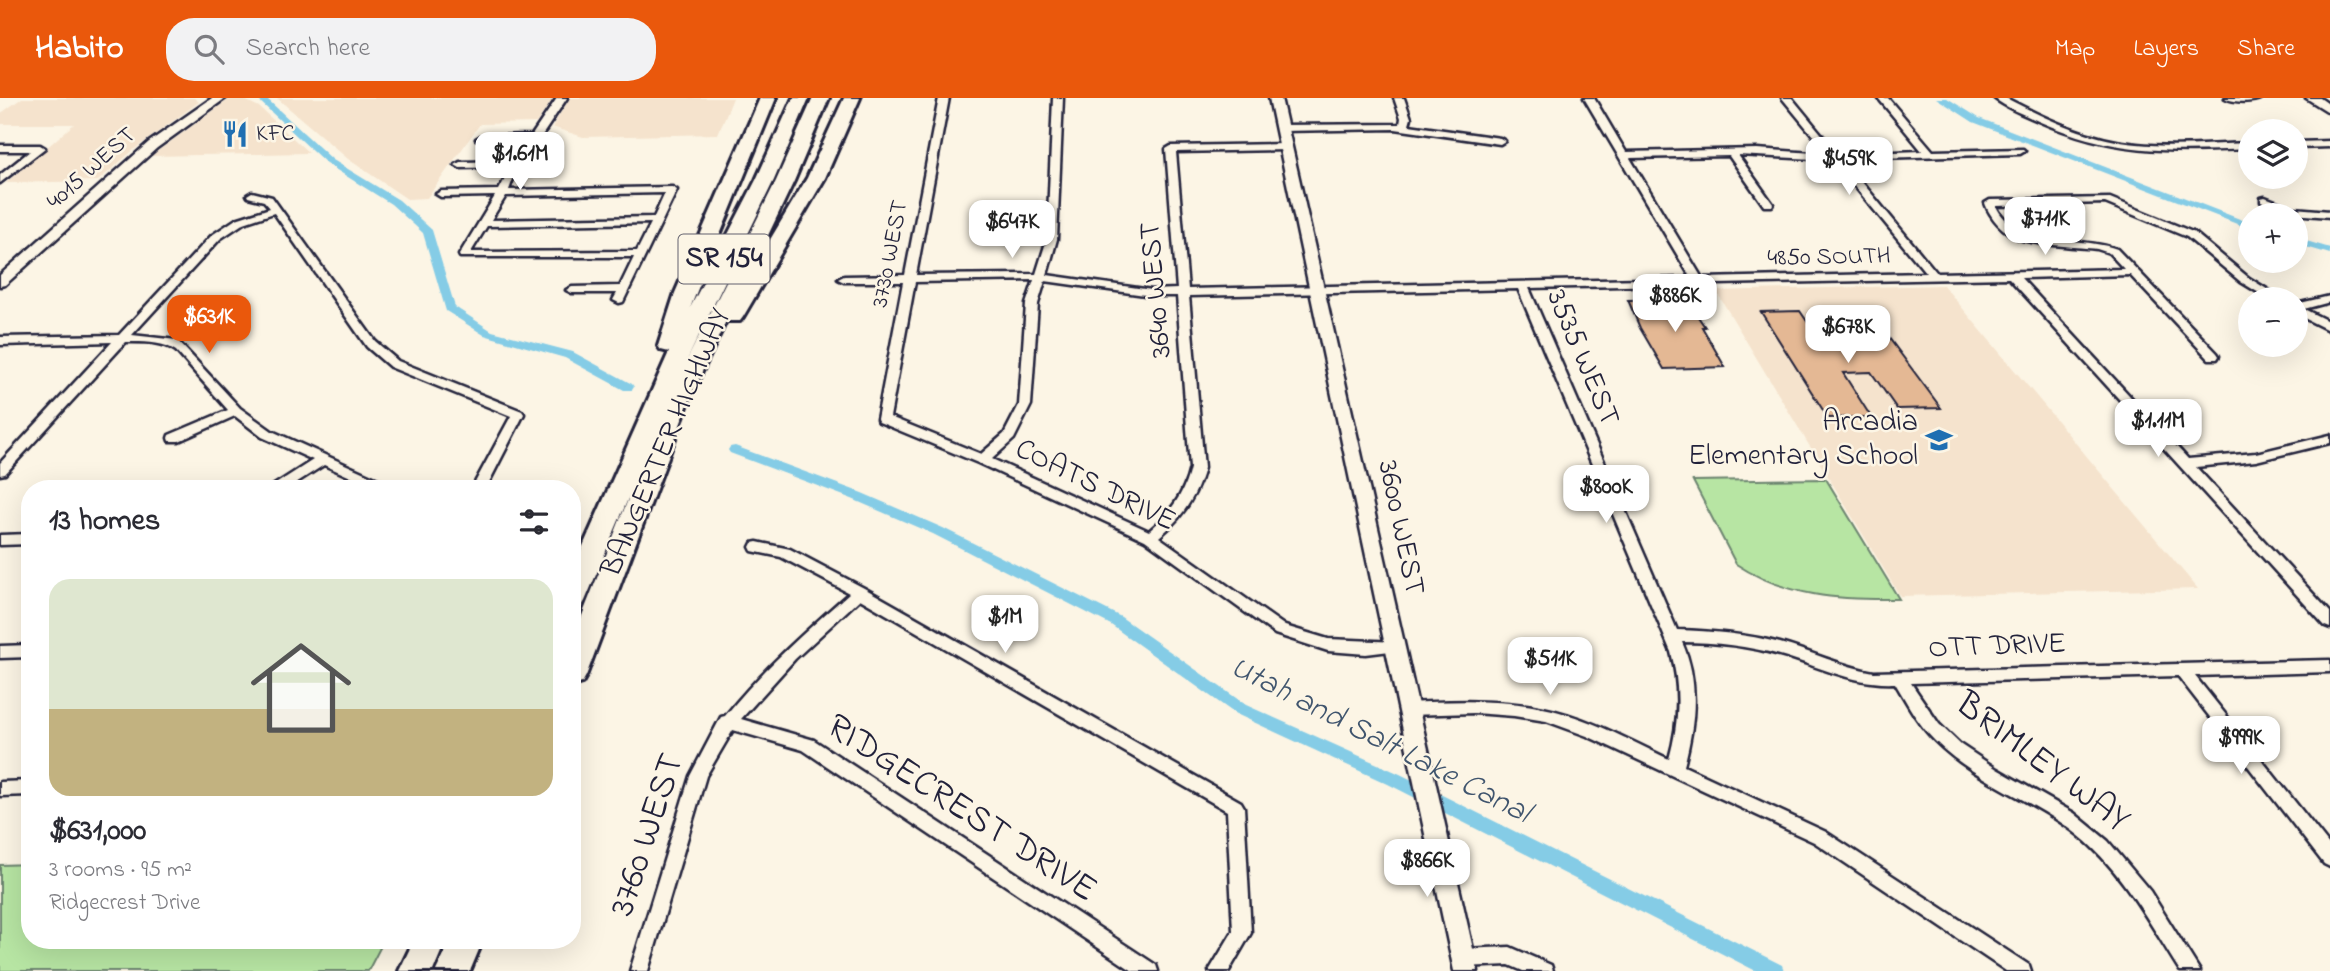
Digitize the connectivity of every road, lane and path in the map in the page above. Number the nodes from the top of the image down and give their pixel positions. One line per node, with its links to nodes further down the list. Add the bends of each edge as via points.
1 (220, 98): 53 (street, 4015 WEST, via 153,145)
2 (562, 98): 21 (street)
3 (768, 98): 70 (highway, via 682,302)
4 (802, 98): 70 (highway, BANGERTER HIGHWAY / SR 154)
5 (821, 98): 67 (highway, BANGERTER HIGHWAY / SR 154)
6 (852, 98): 67 (highway, via 830,150 777,246)
7 (944, 98): 49 (street, 3730 WEST)
8 (1058, 98): 50 (street, via 1052,239)
9 (1275, 98): 20 (street, 3600 WEST)
10 (1399, 98): 19 (street)
11 (1588, 98): 31 (street)
12 (1787, 98): 33 (street)
13 (1883, 98): 32 (street)
14 (1999, 98): 26 (street, via 2113,143 2147,148)
15 (2230, 98): 16 (street)
16 (2257, 98)
17 (2312, 98): 18 (street)
18 (2330, 110)
19 (1405, 127): 20 (street); 23 (street)
20 (1282, 128): 27 (street, 3600 WEST)
21 (536, 138): 22 (street); 34 (street)
22 (481, 139)
23 (1500, 141)
24 (2330, 144): 25 (street)
25 (2308, 145)
26 (2238, 146)
27 (1286, 147): 57 (street, 3600 WEST); 59 (street, 3640 WEST, via 1171,149)
28 (0, 148): 36 (street, via 40,148)
29 (2020, 151): 32 (street)
30 (1731, 152): 31 (street); 33 (street); 41 (street)
31 (1623, 155): 54 (street)
32 (1931, 155): 33 (street)
33 (1836, 156): 51 (street)
34 (518, 164): 35 (street); 37 (street)
35 (460, 165)
36 (0, 180)
37 (503, 192): 38 (street); 44 (street, via 672,190); 45 (street)
38 (440, 194)
39 (252, 195): 42 (street, via 268,199)
40 (2266, 200): 43 (street, via 2292,211)
41 (1768, 204)
42 (276, 209): 64 (street, via 222,231); 79 (street, via 371,344 394,364 518,414)
43 (2330, 214)
44 (657, 220): 45 (street); 46 (street)
45 (482, 223): 46 (street, via 464,255)
46 (641, 254): 58 (street, via 622,294)
47 (2132, 272): 48 (street, 4850 SOUTH); 56 (street, via 2106,248 2023,237 1990,203 2106,200 2191,235); 66 (street)
48 (2011, 274): 51 (street, 4850 SOUTH); 75 (street)
49 (910, 277): 50 (street, 4850 SOUTH); 52 (street, 4850 SOUTH); 69 (street, 3730 WEST)
50 (1040, 277): 59 (street, 4850 SOUTH, via 1125,290); 74 (street, via 1031,314 1024,405 1009,436)
51 (1935, 277): 54 (street, 4850 SOUTH)
52 (844, 279)
53 (0, 282)
54 (1699, 282): 55 (street, 4850 SOUTH)
55 (1522, 285): 57 (street, 4850 SOUTH); 87 (street, 3535 WEST)
56 (2257, 287)
57 (1317, 289): 59 (street, 4850 SOUTH); 88 (street, 3600 WEST)
58 (572, 290)
59 (1181, 292): 80 (street, 3640 WEST, via 1197,468 1195,482 1179,510)
60 (2330, 299): 61 (street)
61 (2308, 305)
62 (2308, 315): 63 (street)
63 (2330, 327)
64 (122, 339): 65 (street); 68 (street, via 173,343); 76 (street)
65 (0, 341)
66 (2213, 356)
67 (681, 393): 91 (highway, BANGERTER HIGHWAY / SR 154)
68 (236, 411): 71 (street); 73 (street, via 267,434)
69 (883, 419): 74 (street, COATS DRIVE)
70 (648, 421): 84 (highway, BANGERTER HIGHWAY / SR 154)
71 (174, 438)
72 (2330, 439): 75 (street, via 2256,457)
73 (322, 460): 77 (street); 78 (street)
74 (984, 460): 80 (street, COATS DRIVE)
75 (2185, 464): 86 (street)
76 (0, 471)
77 (291, 480)
78 (368, 480)
79 (483, 480)
80 (1150, 537): 88 (street, COATS DRIVE, via 1280,629 1328,645)
81 (0, 540): 82 (street)
82 (21, 540)
83 (757, 547): 85 (street, via 785,553)
84 (581, 580)
85 (859, 592): 96 (street, via 770,673); 108 (street, via 1235,807 1242,933)
86 (2330, 622)
87 (1672, 636): 94 (street, OTT DRIVE, via 1740,639 1854,675); 97 (street, 3535 WEST, via 1689,699)
88 (1393, 646): 95 (street, 3600 WEST)
89 (21, 651): 90 (street)
90 (0, 652)
91 (581, 653)
92 (2330, 666): 93 (street, OTT DRIVE)
93 (2182, 670): 94 (street, OTT DRIVE); 100 (street)
94 (1900, 678): 111 (street, BRIMLEY WAY, via 1928,722 1956,749 2059,812 2099,843 2129,876)
95 (1408, 709): 97 (street, via 1474,707 1546,715); 103 (street, 3600 WEST)
96 (727, 722): 106 (street, 3760 WEST, via 698,776); 107 (street, RIDGECREST DRIVE, via 808,745)
97 (1675, 768): 110 (street, via 1820,836)
98 (0, 789): 99 (street)
99 (21, 789)
100 (2330, 859)
101 (426, 949): 104 (highway)
102 (463, 949): 105 (highway)
103 (1464, 964): 109 (street, via 1510,956)
104 (416, 971)
105 (453, 971)
106 (639, 971)
107 (1149, 971)
108 (1218, 971)
109 (1544, 971)
110 (2022, 971)
111 (2191, 971)

